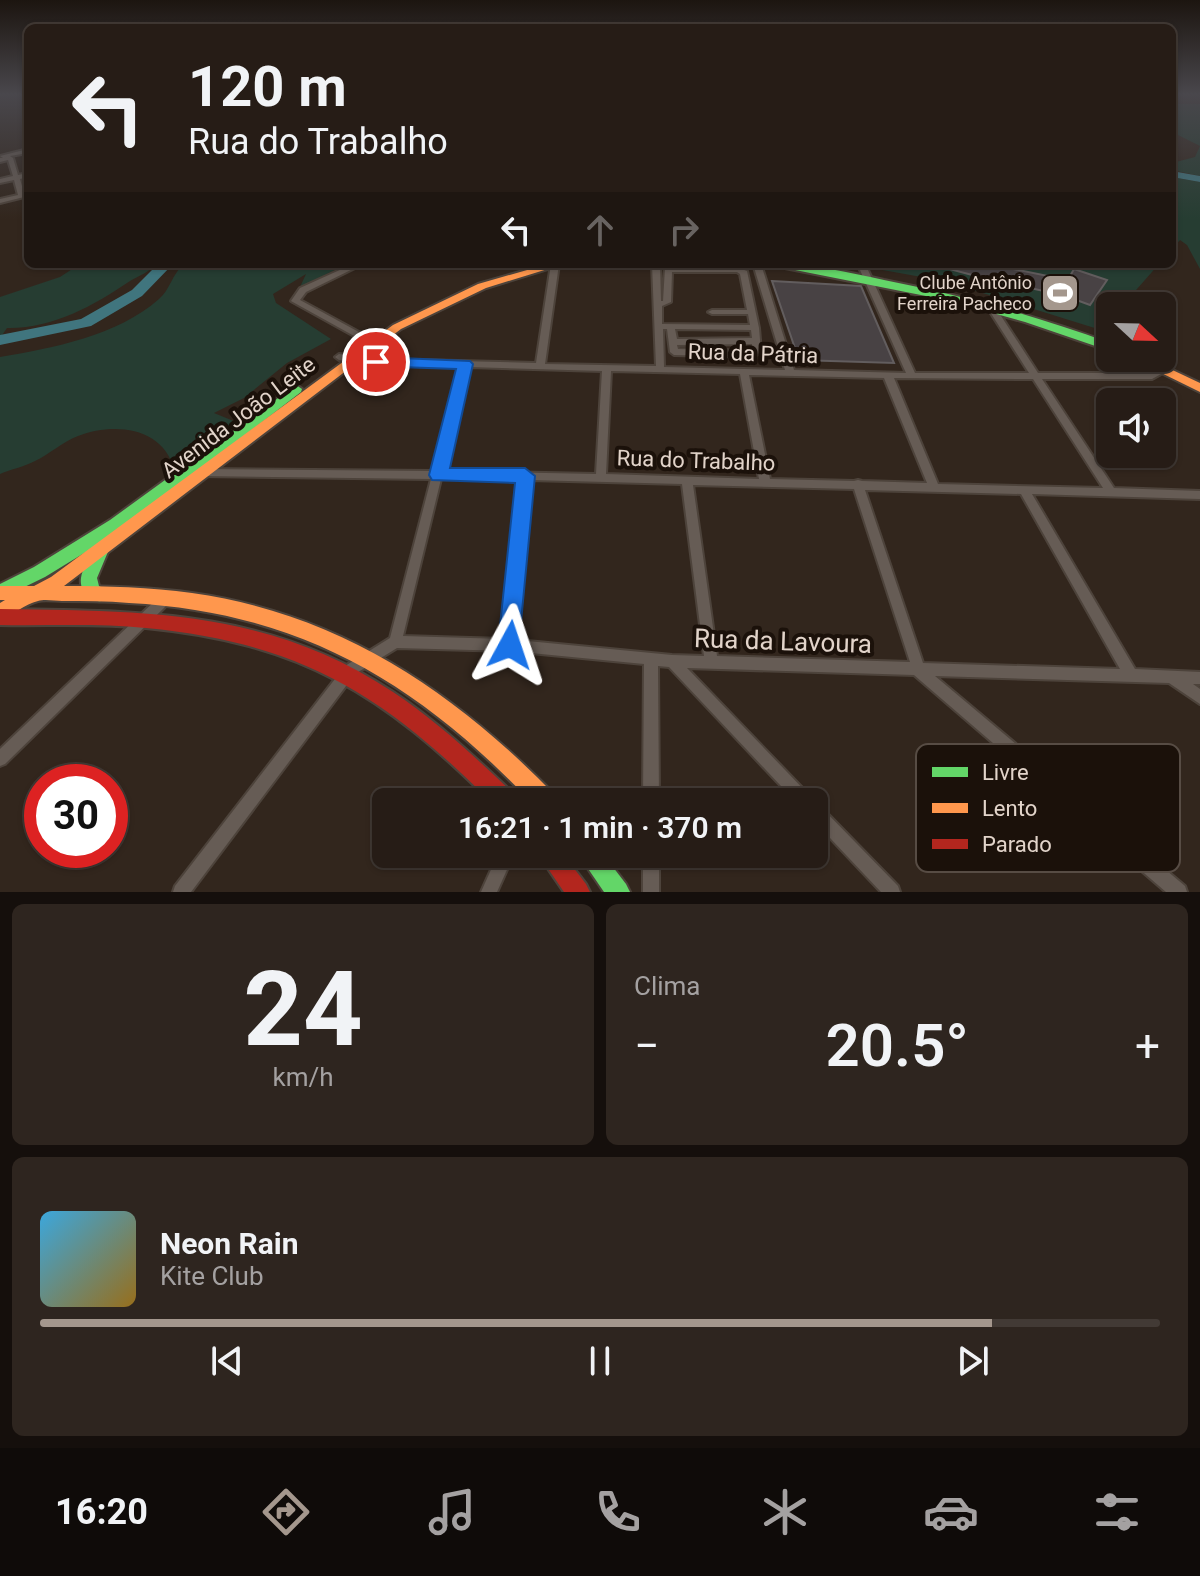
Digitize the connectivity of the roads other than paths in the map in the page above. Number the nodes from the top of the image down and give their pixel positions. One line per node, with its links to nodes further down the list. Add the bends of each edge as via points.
1 (24, 152): 2 (street)
2 (0, 159): 4 (street, via 10,158)
3 (24, 176): 4 (street)
4 (16, 177): 5 (street); 6 (street)
5 (0, 181)
6 (24, 194)
7 (24, 196): 8 (street)
8 (0, 201)
9 (350, 268): 27 (street, via 303,290 295,301)
10 (524, 268): 27 (street, Avenida João Leite, via 442,295)
11 (542, 268): 29 (street, Avenida João Leite, via 447,300)
12 (556, 268): 31 (street)
13 (656, 268): 18 (street)
14 (758, 268): 38 (street)
15 (834, 268): 16 (street)
16 (866, 274): 19 (street); 26 (street, via 984,294); 41 (street)
17 (667, 284): 18 (street); 20 (street, via 667,302); 22 (street, via 670,270 742,271)
18 (657, 287): 20 (street)
19 (989, 304): 28 (street); 39 (street)
20 (657, 305): 23 (street)
21 (712, 312): 22 (street)
22 (750, 312): 25 (street)
23 (658, 326): 24 (street); 33 (street)
24 (671, 326): 25 (street); 25 (street, via 677,352 753,354)
25 (755, 328)
26 (1096, 334)
27 (365, 339): 29 (street, Avenida João Leite)
28 (1096, 342)
29 (344, 359): 30 (street, Rua da Pátria); 44 (street, Avenida João Leite)
30 (465, 364): 31 (street, Rua da Pátria); 45 (street)
31 (540, 365): 32 (street, Rua da Pátria)
32 (607, 367): 33 (street, Rua da Pátria); 47 (street)
33 (660, 368): 35 (street, Rua da Pátria)
34 (1176, 370): 42 (street)
35 (744, 372): 38 (street, Rua da Pátria); 49 (street)
36 (1155, 372): 39 (street, Rua da Pátria)
37 (1175, 372): 43 (street)
38 (790, 373): 40 (street, Rua da Pátria)
39 (1037, 375): 41 (street, Rua da Pátria); 53 (street)
40 (888, 376): 41 (street, Rua da Pátria); 51 (street)
41 (912, 376)
42 (1200, 381)
43 (1200, 388)
44 (198, 469): 45 (street, Rua do Trabalho); 55 (street, Avenida João Leite); 56 (street, Avenida João Leite, via 49,569)
45 (439, 475): 46 (street, Rua do Trabalho); 64 (street)
46 (525, 476): 47 (street, Rua do Trabalho); 65 (street)
47 (601, 478): 48 (street, Rua do Trabalho)
48 (687, 480): 49 (street, Rua do Trabalho); 69 (street)
49 (765, 482): 50 (street, Rua do Trabalho)
50 (858, 484): 51 (street, Rua do Trabalho); 71 (street)
51 (934, 487): 52 (street, Rua do Trabalho)
52 (1024, 490): 53 (street, Rua do Trabalho); 72 (street)
53 (1111, 492): 54 (street, Rua do Trabalho)
54 (1200, 495)
55 (102, 547): 57 (street, Avenida João Leite); 58 (street, via 89,578 92,591)
56 (0, 593): 57 (street)
57 (37, 593): 58 (street); 60 (street, Avenida João Leite)
58 (100, 595): 59 (street)
59 (165, 599): 61 (street); 62 (street)
60 (0, 614): 62 (street)
61 (256, 615): 63 (street); 66 (street)
62 (146, 620): 63 (street); 77 (street)
63 (241, 635): 70 (street)
64 (395, 642): 65 (street, Rua da Lavoura); 66 (street)
65 (510, 645): 67 (street, Rua da Lavoura)
66 (370, 659): 70 (street); 79 (street, via 429,693 492,745)
67 (651, 659): 68 (street, Rua da Lavoura); 80 (street)
68 (672, 661): 69 (street, Rua da Lavoura); 81 (street)
69 (711, 661): 71 (street, Rua da Lavoura)
70 (350, 670): 78 (street, via 395,698 460,752); 88 (street)
71 (919, 671): 72 (street, Rua da Lavoura); 76 (street)
72 (1132, 677): 73 (street, Rua da Lavoura)
73 (1172, 678): 74 (street, Rua da Lavoura); 75 (street)
74 (1200, 678)
75 (1200, 697)
76 (1005, 744)
77 (0, 759)
78 (493, 788)
79 (529, 788)
80 (651, 788)
81 (793, 788)
82 (828, 825): 93 (street)
83 (500, 868): 89 (street)
84 (560, 868): 90 (street)
85 (600, 868): 91 (street)
86 (651, 868): 92 (street)
87 (1155, 872): 94 (street)
88 (181, 892)
89 (489, 892)
90 (578, 892)
91 (618, 892)
92 (651, 892)
93 (892, 892)
94 (1179, 892)

